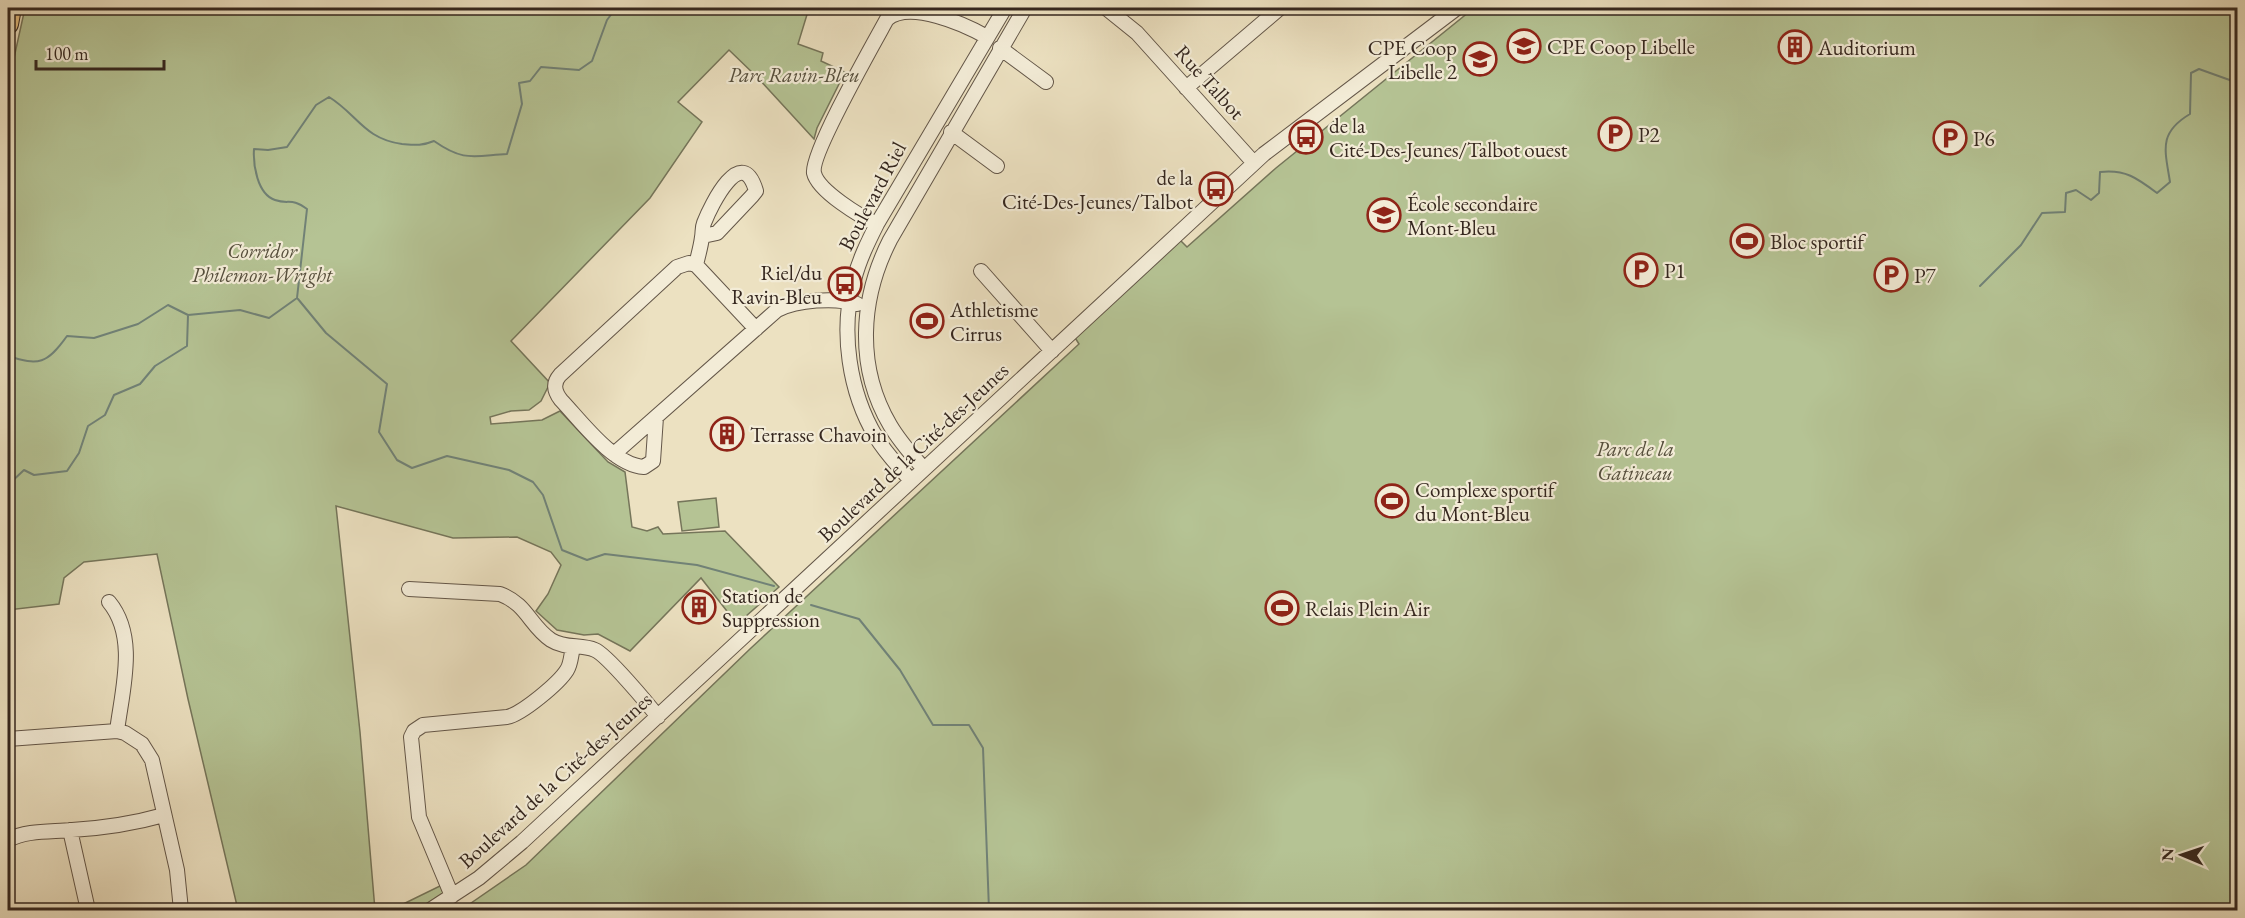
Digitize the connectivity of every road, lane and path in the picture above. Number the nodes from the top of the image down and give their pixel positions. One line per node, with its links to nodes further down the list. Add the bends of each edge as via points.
1 (11, 8): 8 (highway)
2 (1005, 8): 9 (street, Boulevard Riel)
3 (1025, 8): 10 (street, Boulevard Riel)
4 (1106, 8): 7 (street, Rue Talbot)
5 (1280, 8): 12 (street)
6 (1457, 8): 14 (street, Boulevard de la Cité-des-Jeunes)
7 (1125, 13): 12 (street, Rue Talbot, via 1137,33)
8 (8, 24)
9 (987, 37): 16 (street, Boulevard Riel); 16 (street, via 938,14 906,10 887,19 854,77 813,169 817,179 840,202)
10 (1000, 48): 11 (street); 13 (street, Boulevard Riel)
11 (1046, 82)
12 (1186, 88): 14 (street, Rue Talbot)
13 (951, 132): 15 (street); 21 (street, Boulevard Riel, via 885,250)
14 (1254, 163): 23 (street, Boulevard de la Cité-des-Jeunes)
15 (997, 166)
16 (877, 225): 20 (street, Boulevard Riel, via 860,262)
17 (703, 236): 17 (street, via 705,220 727,180 742,172 749,176 756,191 717,233); 18 (street)
18 (696, 265): 22 (street); 25 (street, via 677,267 557,379 556,394)
19 (981, 271): 23 (street)
20 (849, 302): 21 (street); 22 (street, via 786,305); 27 (street, Boulevard Riel, via 850,358 859,399 879,442)
21 (867, 308): 26 (street, Boulevard Riel, via 867,355 877,397 897,436)
22 (756, 329): 24 (street)
23 (1052, 351): 26 (street, Boulevard de la Cité-des-Jeunes)
24 (657, 417): 25 (street); 25 (street, via 655,454 649,465 638,467)
25 (614, 454)
26 (924, 469): 27 (street, Boulevard de la Cité-des-Jeunes)
27 (911, 481): 31 (street, Boulevard de la Cité-des-Jeunes)
28 (409, 589): 30 (street, via 509,597 522,606 550,639)
29 (109, 602): 32 (street, via 118,613 126,652)
30 (573, 647): 31 (street, via 600,653); 37 (street, via 564,674 519,713 423,724 411,736 419,817)
31 (658, 717): 37 (street, Boulevard de la Cité-des-Jeunes, via 522,842)
32 (117, 731): 33 (street); 34 (street, via 148,752)
33 (8, 740)
34 (164, 815): 35 (street, via 128,825); 39 (street)
35 (70, 830): 36 (street, via 28,833); 38 (street)
36 (8, 840)
37 (452, 896): 40 (street, Boulevard de la Cité-des-Jeunes)
38 (88, 910)
39 (181, 910)
40 (430, 910)

